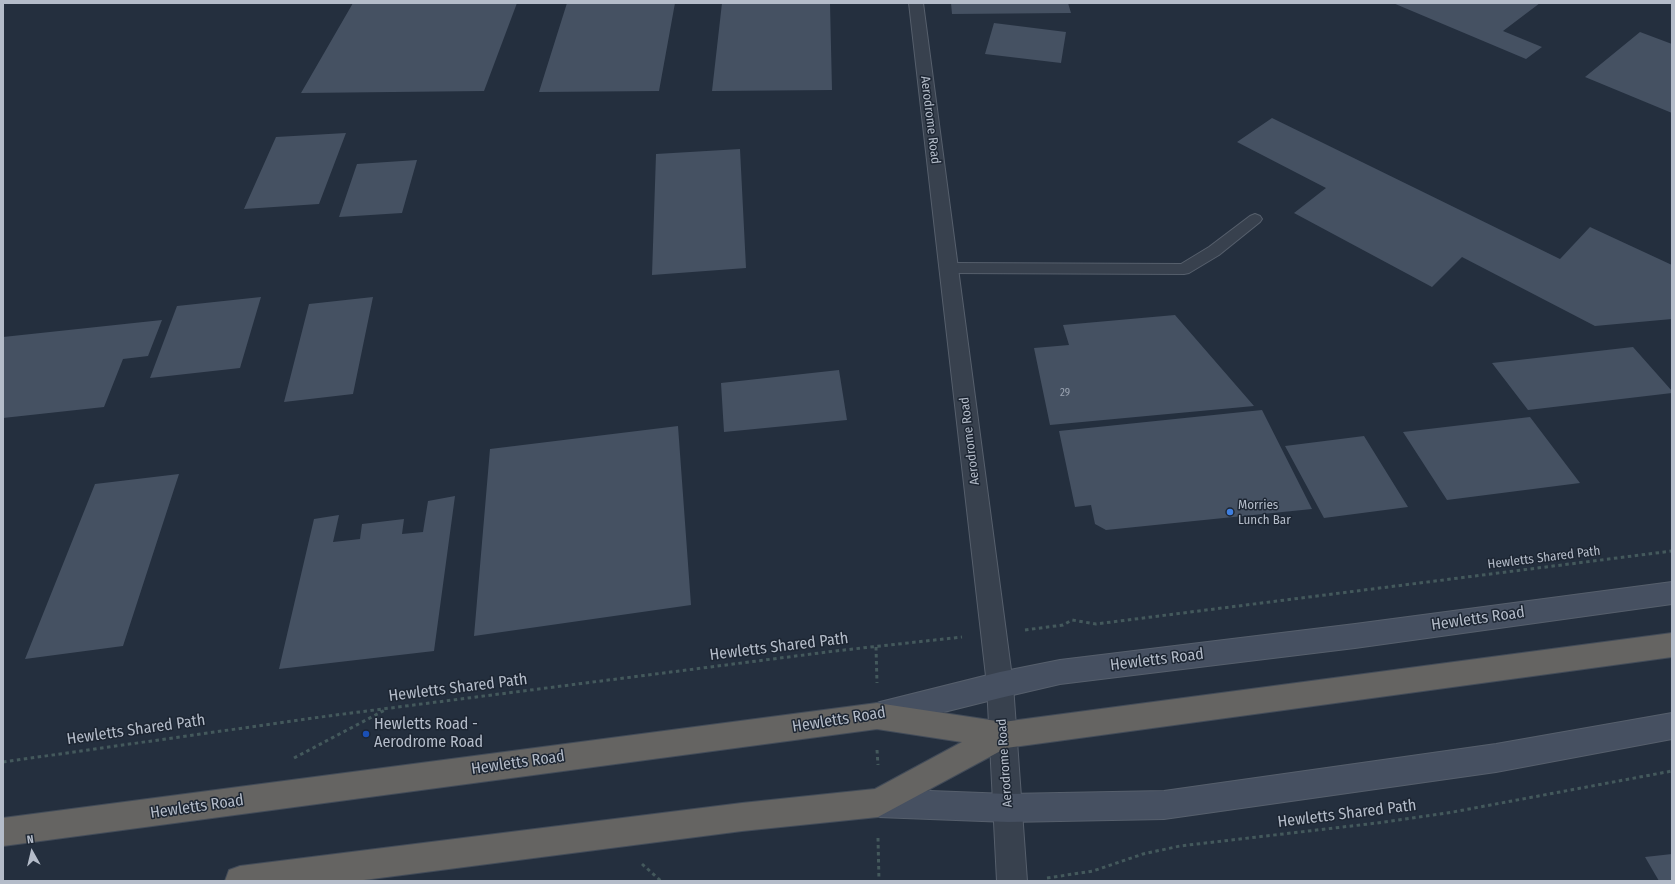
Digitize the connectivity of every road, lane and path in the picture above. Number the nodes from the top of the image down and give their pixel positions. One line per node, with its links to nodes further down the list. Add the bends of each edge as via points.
1 (916, 3): 3 (street, Aerodrome Road)
2 (1255, 219): 3 (lane, via 1214,251 1184,268)
3 (950, 268): 9 (street, Aerodrome Road)
4 (1672, 551): 6 (path, Hewletts Shared Path, via 1096,624 1072,620)
5 (1672, 593): 9 (main road, Hewletts Road, via 1355,636 1060,672)
6 (1063, 625)
7 (916, 643): 10 (path, Hewletts Shared Path)
8 (1672, 645): 14 (highway)
9 (1000, 685): 11 (main road, Hewletts Road); 14 (street, Aerodrome Road)
10 (387, 709): 13 (path); 15 (path, Hewletts Shared Path)
11 (877, 716): 14 (highway); 19 (highway, Hewletts Road)
12 (1672, 726): 18 (main road, via 1496,758 1164,805)
13 (341, 734)
14 (1003, 735): 17 (highway); 18 (street, Aerodrome Road)
15 (3, 762)
16 (1672, 771): 20 (path, Hewletts Shared Path, via 1453,812 1180,846 1143,854 1093,871)
17 (878, 803): 18 (main road); 21 (highway, via 742,817)
18 (1008, 808): 22 (street, Aerodrome Road)
19 (3, 832)
20 (1040, 879)
21 (240, 881)
22 (1012, 881)

